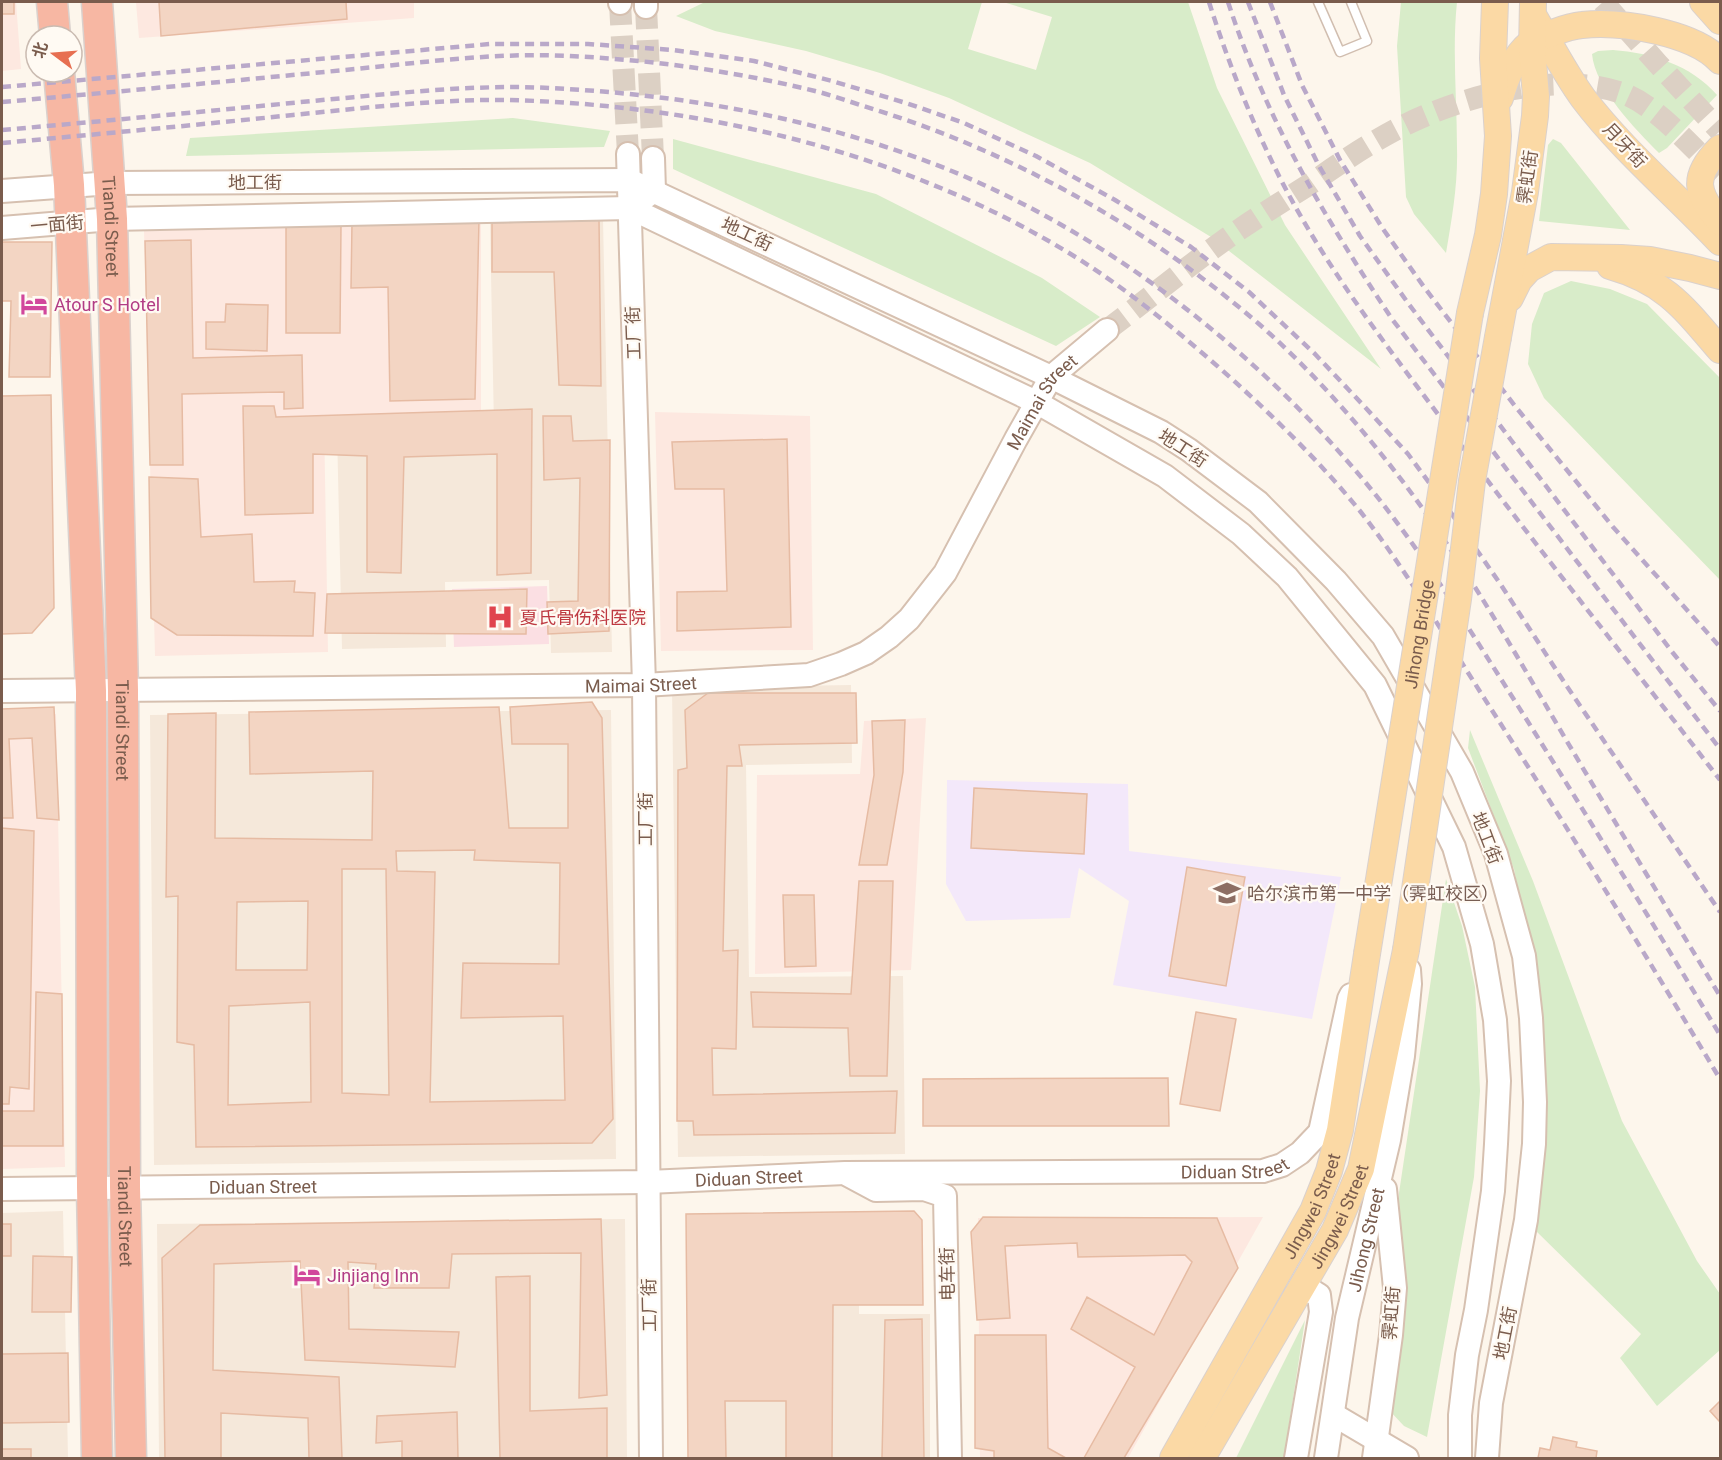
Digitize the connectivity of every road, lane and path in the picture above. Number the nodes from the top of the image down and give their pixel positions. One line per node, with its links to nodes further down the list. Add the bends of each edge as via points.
1 (52, 2): 9 (highway)
2 (97, 2): 17 (highway, Tiandi Street)
3 (1318, 2): 4 (lane, via 1340,52 1367,41)
4 (1351, 2)
5 (1495, 2): 12 (main road, 霁虹街)
6 (1703, 2): 8 (main road)
7 (1534, 19): 10 (main road, via 1565,28 1583,25 1647,29 1697,44); 12 (main road, via 1508,74); 26 (main road, 月牙街, via 1601,120); 30 (main road, 霁虹街, via 1535,116)
8 (1720, 21)
9 (54, 24)
10 (1720, 61)
11 (60, 84): 18 (highway, Tiandi Street)
12 (1496, 112): 29 (main road, 霁虹街, via 1494,194)
13 (1720, 148): 24 (main road, via 1701,172 1699,182 1708,207)
14 (628, 154): 16 (main road, 工厂街)
15 (653, 158): 20 (main road)
16 (629, 180): 17 (main road, 地工街); 20 (main road, 地工街); 21 (main road, 工厂街)
17 (111, 183): 18 (main road, 地工街); 22 (highway, Tiandi Street)
18 (69, 185): 19 (main road, 地工街); 23 (highway, Tiandi Street)
19 (2, 191)
20 (654, 191): 21 (main road); 33 (main road, 地工街)
21 (630, 208): 22 (main road, 地工街); 34 (main road, 地工街); 35 (main road, 工厂街)
22 (112, 219): 23 (main road, 一面街); 36 (highway, Tiandi Street)
23 (71, 222): 25 (main road, 一面街); 38 (highway, Tiandi Street)
24 (1720, 222)
25 (2, 228)
26 (1720, 242)
27 (1575, 257): 28 (main road, via 1650,260); 30 (main road, via 1551,256 1529,269 1519,280); 32 (main road, via 1636,274 1657,285 1677,301)
28 (1720, 276)
29 (1470, 313): 40 (main road, Jihong Bridge, bridge)
30 (1500, 326): 39 (main road, Jihong Bridge, bridge, via 1472,481)
31 (1107, 330): 33 (main road, Maimai Street)
32 (1720, 350)
33 (1051, 377): 34 (main road, Maimai Street); 60 (main road, 地工街, via 1189,450 1258,502 1336,581 1389,645 1462,772 1496,854 1524,956 1535,1102 1526,1220 1491,1403)
34 (1036, 402): 35 (main road, Maimai Street, via 945,573 909,619 889,637 866,653 809,675); 59 (main road, 地工街, via 1165,476 1241,534 1287,577 1375,685 1454,847 1482,944 1494,1011 1499,1081 1493,1191 1467,1354)
35 (644, 686): 36 (main road, Maimai Street); 43 (main road, 工厂街)
36 (123, 690): 38 (main road, Maimai Street); 45 (highway, Tiandi Street)
37 (2, 691): 38 (main road, Maimai Street)
38 (91, 691): 44 (highway, Tiandi Street)
39 (1406, 950): 41 (main road, Jihong Street, via 1410,984 1406,1025); 47 (main road, Jingwei Street, via 1361,1169 1335,1230)
40 (1365, 965): 42 (main road, Diduan Street, via 1349,999 1320,1132 1282,1165 1263,1171); 54 (main road, Jingwei Street, via 1340,1130 1329,1171 1313,1211)
41 (1384, 1168): 48 (main road, Jihong Street, via 1347,1318); 49 (main road, 霁虹街, via 1395,1288)
42 (845, 1173): 43 (main road, Diduan Street); 53 (main road, 电车街, via 876,1190 924,1189 945,1196)
43 (648, 1182): 45 (main road, Diduan Street); 52 (main road, 工厂街)
44 (92, 1187): 45 (main road, Diduan Street); 46 (main road, Diduan Street); 50 (highway, Tiandi Street)
45 (124, 1187): 51 (highway, Tiandi Street)
46 (2, 1189)
47 (1295, 1296): 55 (main road, Jingwei Street); 56 (main road, Jihong Street, via 1311,1290 1319,1295 1321,1312)
48 (1334, 1415): 49 (main road); 57 (main road, Jihong Street)
49 (1375, 1449): 58 (main road)
50 (97, 1458)
51 (131, 1458)
52 (651, 1458)
53 (950, 1458)
54 (1173, 1458)
55 (1202, 1458)
56 (1296, 1458)
57 (1326, 1458)
58 (1407, 1458)
59 (1460, 1458)
60 (1487, 1458)

